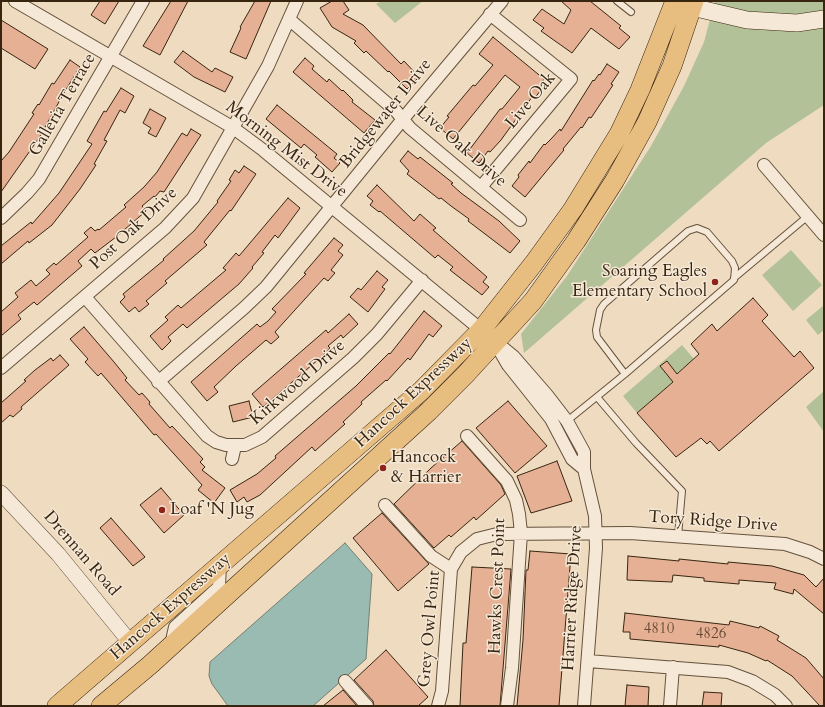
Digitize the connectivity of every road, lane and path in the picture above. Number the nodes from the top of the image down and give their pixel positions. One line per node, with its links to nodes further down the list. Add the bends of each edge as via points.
1 (15, 1): 12 (street, Morning Mist Drive)
2 (143, 1): 12 (street, Galleria Terrace)
3 (297, 1): 11 (street, Post Oak Drive)
4 (502, 1): 9 (street, Bridgewater Drive)
5 (617, 1): 8 (lane)
6 (674, 2): 7 (main road); 25 (main road, Hancock Expressway, via 640,90 619,134 573,209)
7 (693, 4): 10 (main road, via 747,20 796,23); 26 (main road, Hancock Expressway, via 672,66 647,122 615,180 551,277 533,301)
8 (631, 12)
9 (490, 14): 13 (street, Bridgewater Drive); 16 (street, Live Oak, via 571,79)
10 (824, 19)
11 (290, 20): 13 (street, Live Oak Drive); 14 (street, Post Oak Drive, via 268,66)
12 (110, 57): 14 (street, Morning Mist Drive); 19 (street, Galleria Terrace, via 39,179)
13 (403, 118): 16 (street, Live Oak Drive, via 410,128); 17 (street, Bridgewater Drive)
14 (232, 127): 17 (street, Morning Mist Drive); 24 (street, Post Oak Drive, via 193,198 179,214)
15 (764, 165): 18 (street)
16 (481, 187): 20 (street, Live Oak Drive)
17 (332, 206): 23 (street, Morning Mist Drive); 29 (street, Bridgewater Drive, via 266,287)
18 (808, 216): 21 (street); 22 (lane)
19 (1, 218)
20 (520, 220)
21 (824, 235)
22 (734, 278): 28 (lane, via 729,286); 28 (lane, via 735,268 732,261 707,232 697,228 688,231 604,304 598,316 598,337)
23 (422, 280): 25 (street, Morning Mist Drive); 33 (street, Kirkwood Drive, via 377,334 353,358 262,437 245,445)
24 (85, 297): 27 (street, Post Oak Drive); 29 (street, Kirkwood Drive)
25 (482, 329): 26 (street, Morning Mist Drive); 42 (main road, Hancock Expressway, via 420,391)
26 (495, 342): 31 (street, Harrier Ridge Drive, via 514,357); 35 (street, via 508,366 551,419 572,459); 45 (main road, Hancock Expressway, via 428,412)
27 (1, 368)
28 (625, 374): 30 (lane)
29 (158, 382): 33 (street, Kirkwood Drive, via 208,436 216,442)
30 (597, 397): 31 (lane); 40 (lane, via 682,491)
31 (568, 421): 35 (street, Harrier Ridge Drive, via 584,452)
32 (467, 436): 39 (street, Hawks Crest Point, via 512,489)
33 (235, 446): 34 (street)
34 (232, 459)
35 (584, 469): 38 (street, Harrier Ridge Drive)
36 (1, 493): 44 (street, Drennan Road, via 58,554)
37 (385, 505): 43 (street, via 431,556)
38 (596, 532): 39 (street, Grey Owl Point); 40 (street, Tory Ridge Drive); 46 (street, Harrier Ridge Drive)
39 (521, 533): 43 (street, Grey Owl Point, via 497,534 477,540 460,552); 53 (street, Hawks Crest Point)
40 (678, 536): 41 (street, Tory Ridge Drive, via 785,544)
41 (824, 559)
42 (220, 565): 44 (main road, Hancock Expressway); 45 (street, via 219,587 175,627)
43 (451, 569): 52 (street, Grey Owl Point, via 442,691)
44 (130, 642): 49 (main road, Hancock Expressway)
45 (171, 646): 50 (main road, Hancock Expressway)
46 (588, 661): 47 (street); 54 (street, Harrier Ridge Drive)
47 (673, 667): 55 (street); 56 (street, via 741,675 765,688)
48 (345, 681): 51 (street)
49 (57, 706)
50 (101, 706)
51 (367, 706)
52 (438, 706)
53 (507, 706)
54 (584, 706)
55 (670, 706)
56 (786, 706)

